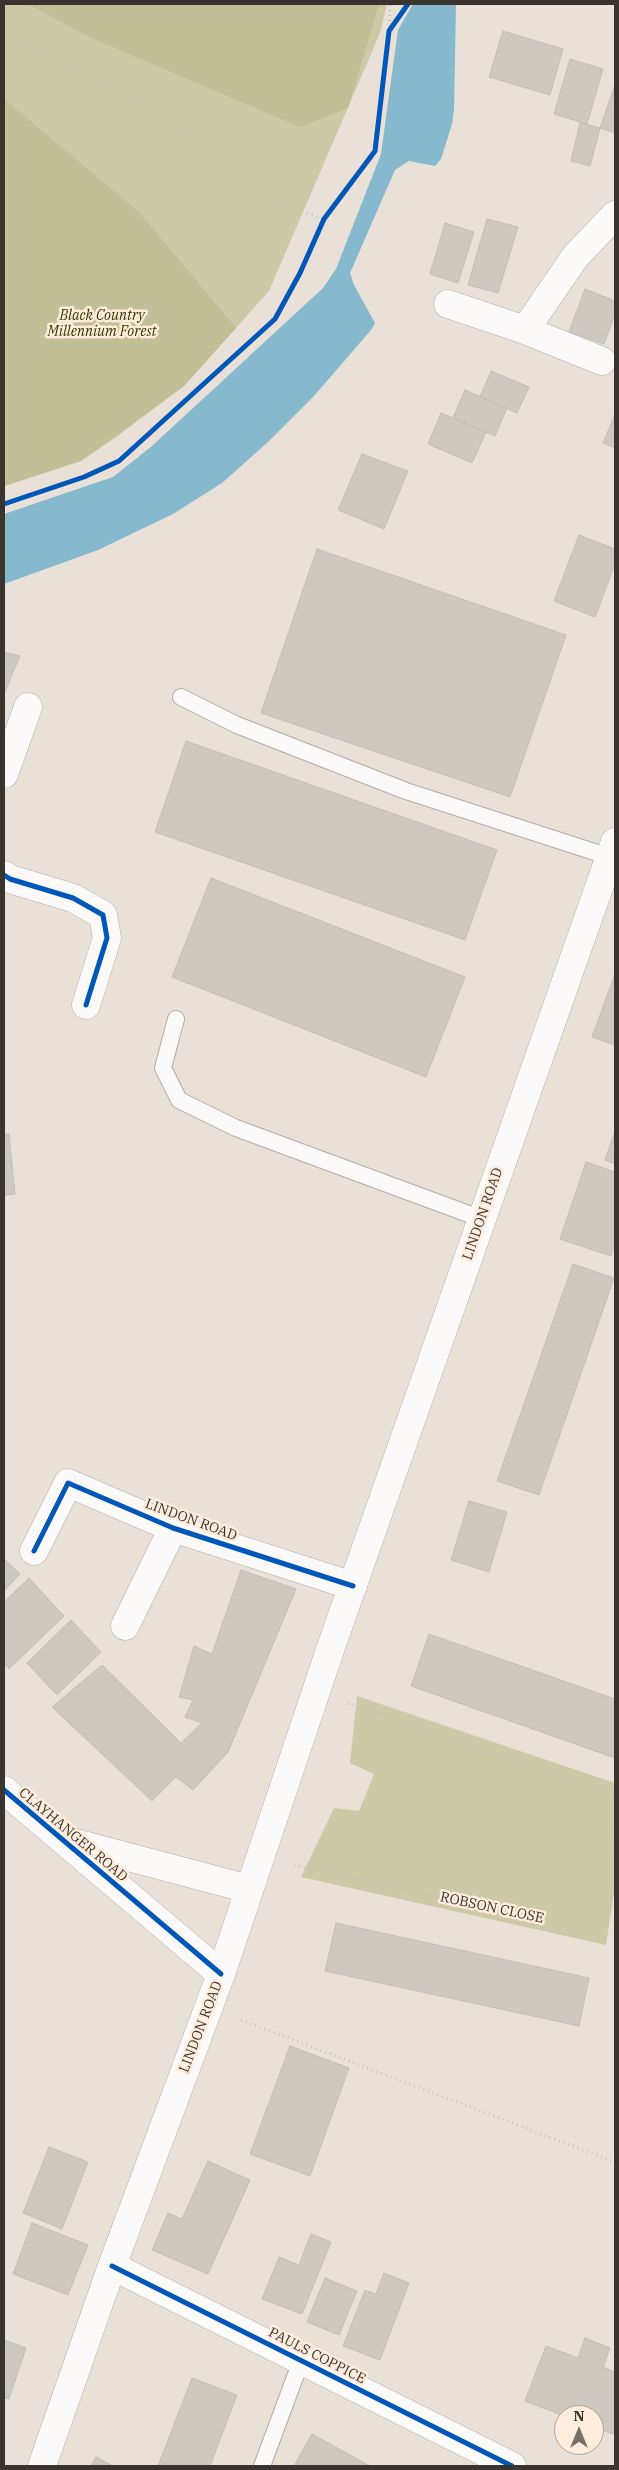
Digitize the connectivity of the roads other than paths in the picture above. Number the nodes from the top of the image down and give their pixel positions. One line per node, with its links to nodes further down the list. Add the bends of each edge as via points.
1 (615, 215): 3 (street, via 575,257)
2 (448, 304): 3 (street)
3 (525, 330): 4 (street)
4 (608, 365)
5 (182, 696): 8 (lane, via 237,725 406,792)
6 (28, 707): 7 (street)
7 (4, 774)
8 (613, 850): 12 (street, LINDON ROAD)
9 (4, 875): 10 (street, via 73,898 103,915 108,938)
10 (86, 1005)
11 (176, 1019): 12 (lane, via 163,1068 180,1100 236,1128)
12 (482, 1219): 15 (street, LINDON ROAD)
13 (173, 1528): 14 (street, LINDON ROAD, via 68,1483); 15 (street, LINDON ROAD); 16 (street, LINDON ROAD)
14 (34, 1551)
15 (353, 1586): 19 (street, LINDON ROAD)
16 (125, 1626)
17 (4, 1790): 18 (street, CLAYHANGER ROAD)
18 (59, 1839): 19 (street, CLAYHANGER ROAD); 20 (street, CLAYHANGER ROAD)
19 (249, 1888): 20 (street, LINDON ROAD)
20 (221, 1974): 21 (street, LINDON ROAD)
21 (112, 2266): 22 (street, PAULS COPPICE); 23 (street, LINDON ROAD)
22 (302, 2361): 24 (lane); 25 (street, PAULS COPPICE)
23 (42, 2466)
24 (262, 2466)
25 (512, 2466)

